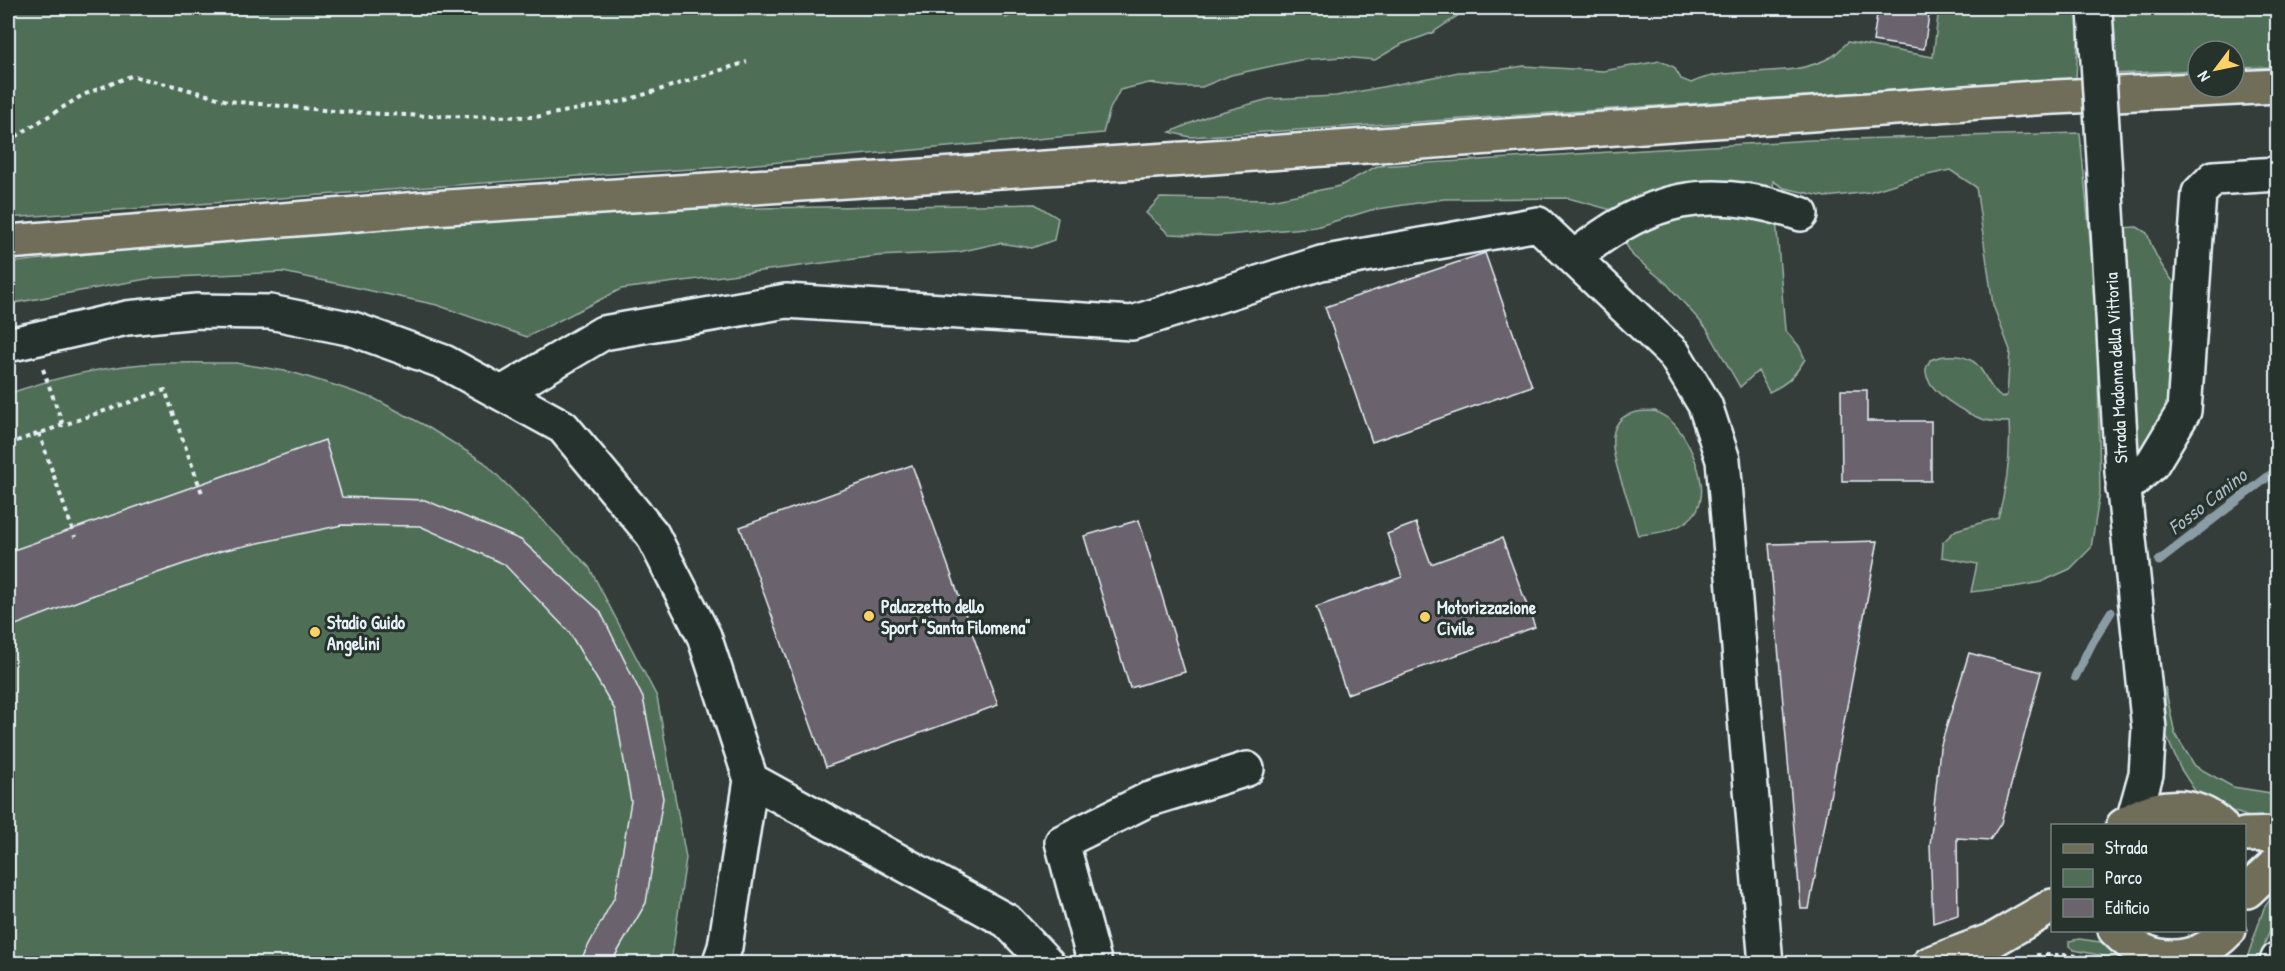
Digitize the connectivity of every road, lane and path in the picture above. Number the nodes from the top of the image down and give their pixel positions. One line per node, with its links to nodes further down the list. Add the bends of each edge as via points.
1 (2095, 9): 15 (street, Strada Madonna della Vittoria, bridge)
2 (747, 62): 4 (path, via 624,101 536,117 344,112 228,101 131,76 83,95)
3 (2277, 86): 7 (main road, via 2035,98 432,208)
4 (8, 141)
5 (2277, 174): 15 (street, via 2214,178 2199,193 2184,411 2152,464)
6 (1801, 214): 8 (street, via 1774,204 1738,198 1666,204 1602,235)
7 (8, 242)
8 (1574, 258): 10 (street, via 1538,224 1321,264 1132,323 786,301 603,333); 38 (street, via 1674,354 1705,405 1723,460)
9 (20, 342): 10 (street, via 127,318 197,311 270,312 352,329 444,362); 11 (path)
10 (502, 393): 20 (street, via 563,427 652,534 704,636)
11 (63, 425): 13 (path); 16 (path, via 165,390)
12 (8, 428): 14 (path)
13 (39, 433): 14 (path); 17 (path)
14 (10, 443)
15 (2123, 489): 18 (street, Strada Madonna della Vittoria)
16 (202, 493)
17 (75, 537)
18 (2149, 729): 21 (street, Strada Madonna della Vittoria); 22 (street, Strada Madonna della Vittoria, via 2146,774)
19 (1247, 769): 37 (street, via 1147,800 1062,842)
20 (751, 780): 35 (street, via 725,947); 36 (street, via 1007,921)
21 (2174, 807): 22 (main road, via 2147,811); 23 (main road, via 2204,814)
22 (2128, 821)
23 (2219, 824)
24 (2277, 834): 25 (main road)
25 (2246, 835)
26 (2277, 862): 27 (main road)
27 (2246, 884)
28 (2051, 907): 30 (main road)
29 (2111, 932): 34 (main road, via 2150,954)
30 (1995, 939): 31 (main road); 39 (main road)
31 (2042, 942): 40 (path)
32 (2224, 945): 34 (main road)
33 (2277, 959): 41 (street)
34 (2174, 960)
35 (719, 963)
36 (1048, 963)
37 (1095, 963)
38 (1766, 963)
39 (1929, 963)
40 (2106, 963)
41 (2276, 963)

